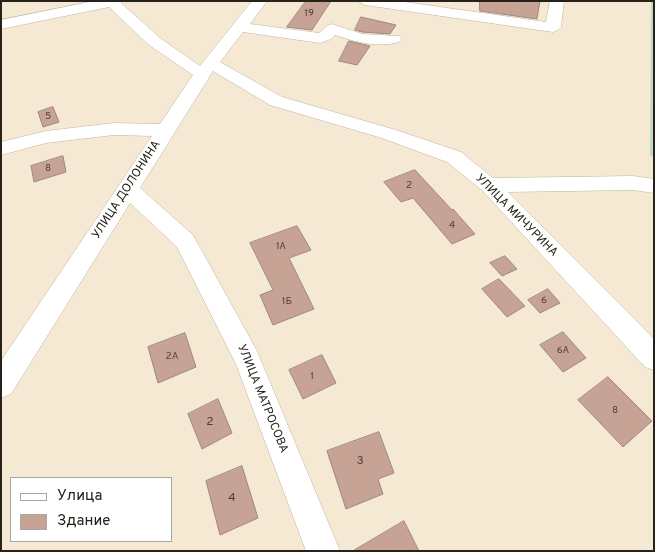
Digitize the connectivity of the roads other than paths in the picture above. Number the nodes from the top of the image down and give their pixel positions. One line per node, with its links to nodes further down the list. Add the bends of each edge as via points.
1 (260, 1): 9 (street, УЛИЦА ДОЛОНИНА)
2 (365, 1): 7 (street)
3 (557, 1): 7 (street, via 553,27)
4 (114, 2): 5 (street); 11 (street, УЛИЦА МИЧУРИНА, via 179,61)
5 (67, 6): 8 (street)
6 (492, 6): 7 (street, via 484,11)
7 (461, 15)
8 (1, 25)
9 (241, 27): 10 (street, via 320,38 332,29 361,39); 11 (street, УЛИЦА ДОЛОНИНА)
10 (394, 39)
11 (206, 69): 12 (street, УЛИЦА ДОЛОНИНА); 14 (street, УЛИЦА МИЧУРИНА, via 276,102 389,134 454,157)
12 (165, 130): 13 (street, via 114,130 46,137); 16 (street, УЛИЦА ДОЛОНИНА)
13 (1, 149)
14 (489, 185): 15 (street, via 633,183); 17 (street, УЛИЦА МИЧУРИНА)
15 (654, 186)
16 (128, 189): 18 (street, УЛИЦА ДОЛОНИНА); 19 (street, УЛИЦА МАТРОСОВА, via 185,241 248,360)
17 (654, 358)
18 (1, 385)
19 (323, 551)

